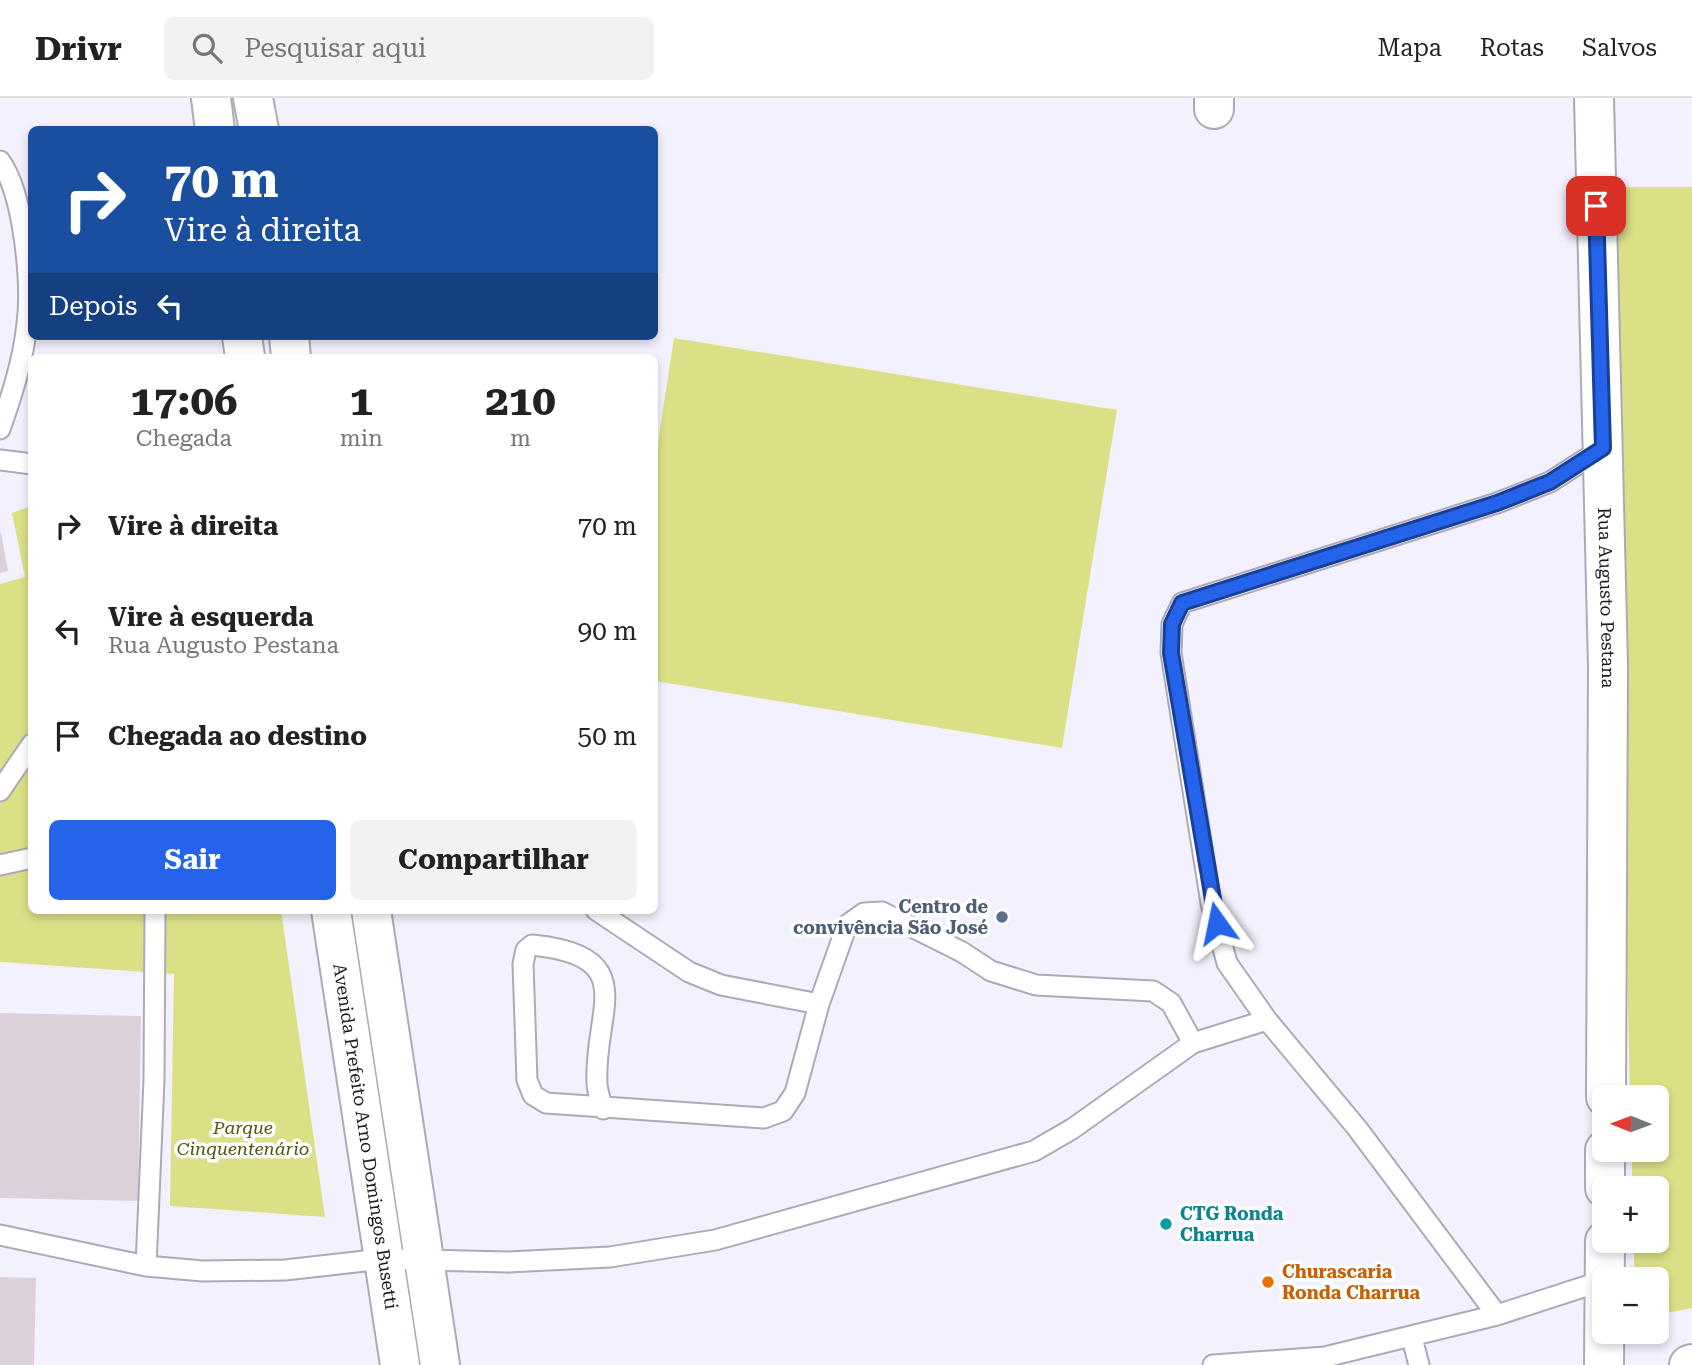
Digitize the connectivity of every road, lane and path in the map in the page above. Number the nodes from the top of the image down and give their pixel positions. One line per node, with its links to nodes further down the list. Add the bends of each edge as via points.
1 (211, 98): 4 (street)
2 (253, 98): 5 (street)
3 (1594, 98): 8 (street, Rua Augusto Pestana)
4 (214, 126)
5 (258, 126)
6 (0, 161): 7 (lane, via 8,172 23,225 27,323 15,386)
7 (0, 429)
8 (1603, 448): 20 (lane, via 1550,482 1497,503 1182,603 1172,624 1171,653 1211,903 1227,963); 22 (street, Rua Augusto Pestana, via 1608,666)
9 (0, 460): 10 (lane)
10 (28, 464)
11 (28, 750): 12 (lane)
12 (0, 791)
13 (28, 859): 14 (lane)
14 (0, 865)
15 (155, 914): 27 (lane, via 155,1080)
16 (332, 914): 26 (street, Avenida Prefeito Arno Domingos Busetti)
17 (372, 914): 25 (street)
18 (602, 914): 19 (lane, via 710,981)
19 (819, 1004): 21 (lane, via 847,925 864,913 882,912 1011,978 1037,985 1153,991 1171,1003); 23 (lane, via 795,1093 783,1111 764,1118)
20 (1267, 1020): 21 (lane); 29 (lane, via 1357,1128)
21 (1193, 1043): 25 (lane, via 1034,1152 976,1169 715,1240 610,1257 508,1262)
22 (1606, 1085)
23 (603, 1109): 23 (lane, via 546,1103 533,1095 527,1080 523,964 532,945 562,948 589,962 604,978 607,1004 596,1085)
24 (0, 1235): 27 (lane)
25 (423, 1258): 26 (lane); 33 (street)
26 (383, 1259): 27 (lane, via 285,1270); 32 (street, Avenida Prefeito Arno Domingos Busetti)
27 (146, 1266)
28 (1592, 1284): 29 (lane)
29 (1497, 1315): 30 (lane)
30 (1412, 1338): 34 (lane, via 1325,1357); 35 (lane)
31 (1604, 1344): 36 (street)
32 (400, 1365)
33 (440, 1365)
34 (1213, 1365)
35 (1419, 1365)
36 (1604, 1365)

